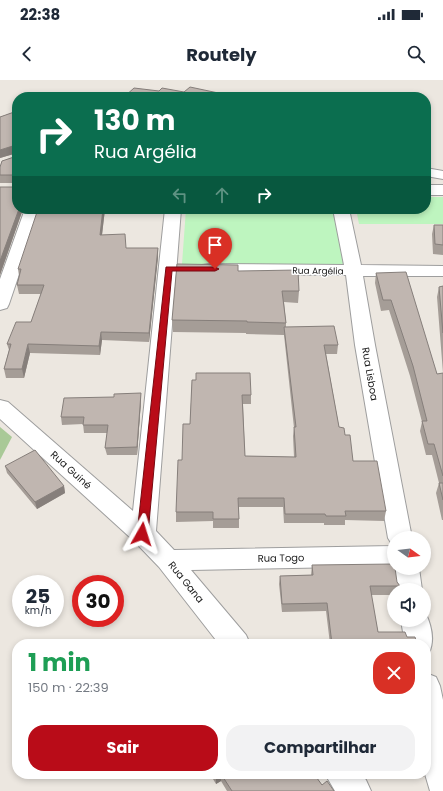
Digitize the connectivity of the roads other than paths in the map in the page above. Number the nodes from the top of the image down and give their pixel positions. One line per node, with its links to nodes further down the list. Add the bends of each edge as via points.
1 (431, 173): 2 (street)
2 (443, 175)
3 (431, 190): 4 (street)
4 (443, 190)
5 (31, 214): 11 (street)
6 (174, 214): 8 (street)
7 (342, 214): 9 (street, Rua Lisboa)
8 (182, 269): 9 (street, Rua Argélia); 14 (street)
9 (354, 271): 10 (street, Rua Argélia); 13 (street, Rua Lisboa)
10 (443, 271)
11 (0, 304)
12 (0, 407): 14 (street, Rua Guiné)
13 (399, 531)
14 (142, 534): 16 (street, Rua Gana)
15 (387, 556): 16 (street, Rua Togo)
16 (168, 560): 18 (street, Rua Gana)
17 (416, 627): 19 (street)
18 (232, 639)
19 (418, 639)
20 (431, 715): 22 (street)
21 (346, 779): 23 (street)
22 (443, 785)
23 (355, 791)

